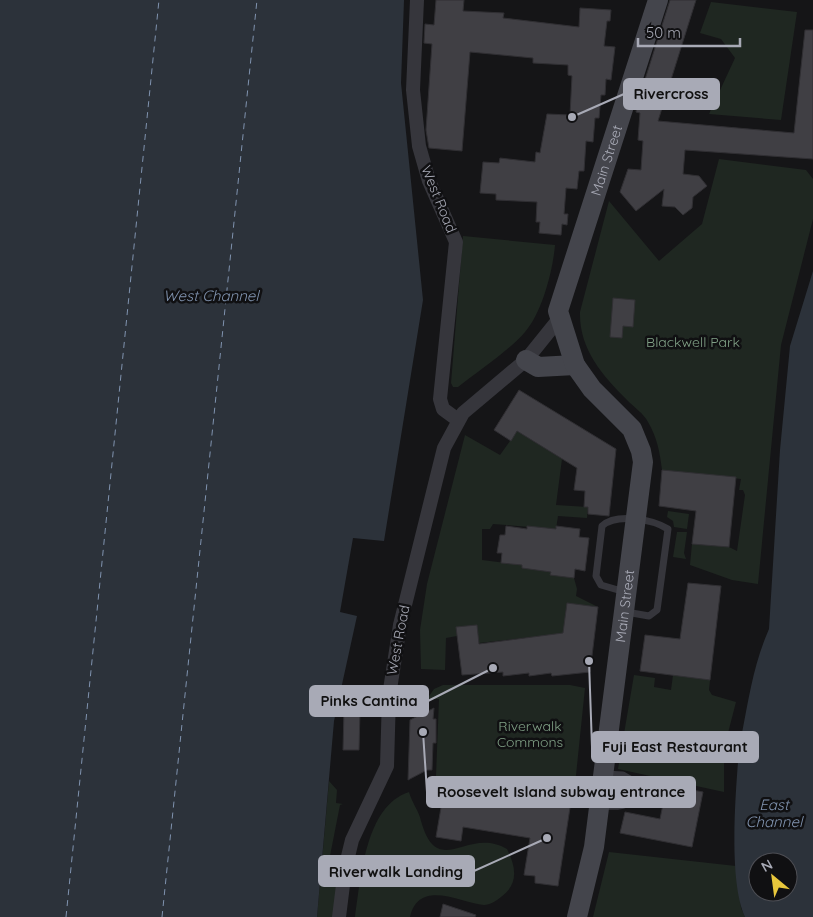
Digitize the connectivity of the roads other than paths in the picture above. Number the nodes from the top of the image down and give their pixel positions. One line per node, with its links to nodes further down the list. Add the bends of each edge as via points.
1 (417, 0): 6 (street, West Road, via 413,90 419,146 456,242 440,399 443,409)
2 (658, 0): 3 (street, Main Street, via 580,237 558,311)
3 (559, 319): 4 (street, Main Street); 5 (street, Main Street)
4 (526, 360): 5 (street, via 538,367); 6 (street, West Road, via 470,406)
5 (575, 365): 7 (street, Main Street, via 592,389 628,424 640,448 643,462)
6 (458, 420): 12 (street, West Road, via 444,448 400,625 390,682 387,766 352,840)
7 (635, 520): 8 (street, Main Street); 8 (lane, via 612,519 600,531 597,579 609,589); 9 (lane, via 661,524 668,529 659,602 657,610 649,616)
8 (626, 592): 9 (street, Main Street)
9 (623, 612): 10 (street, Main Street)
10 (603, 774): 11 (street, Main Street); 11 (lane, via 629,776 637,783 638,794 627,804)
11 (599, 806): 13 (street, Main Street, via 592,862)
12 (339, 917)
13 (577, 917)

